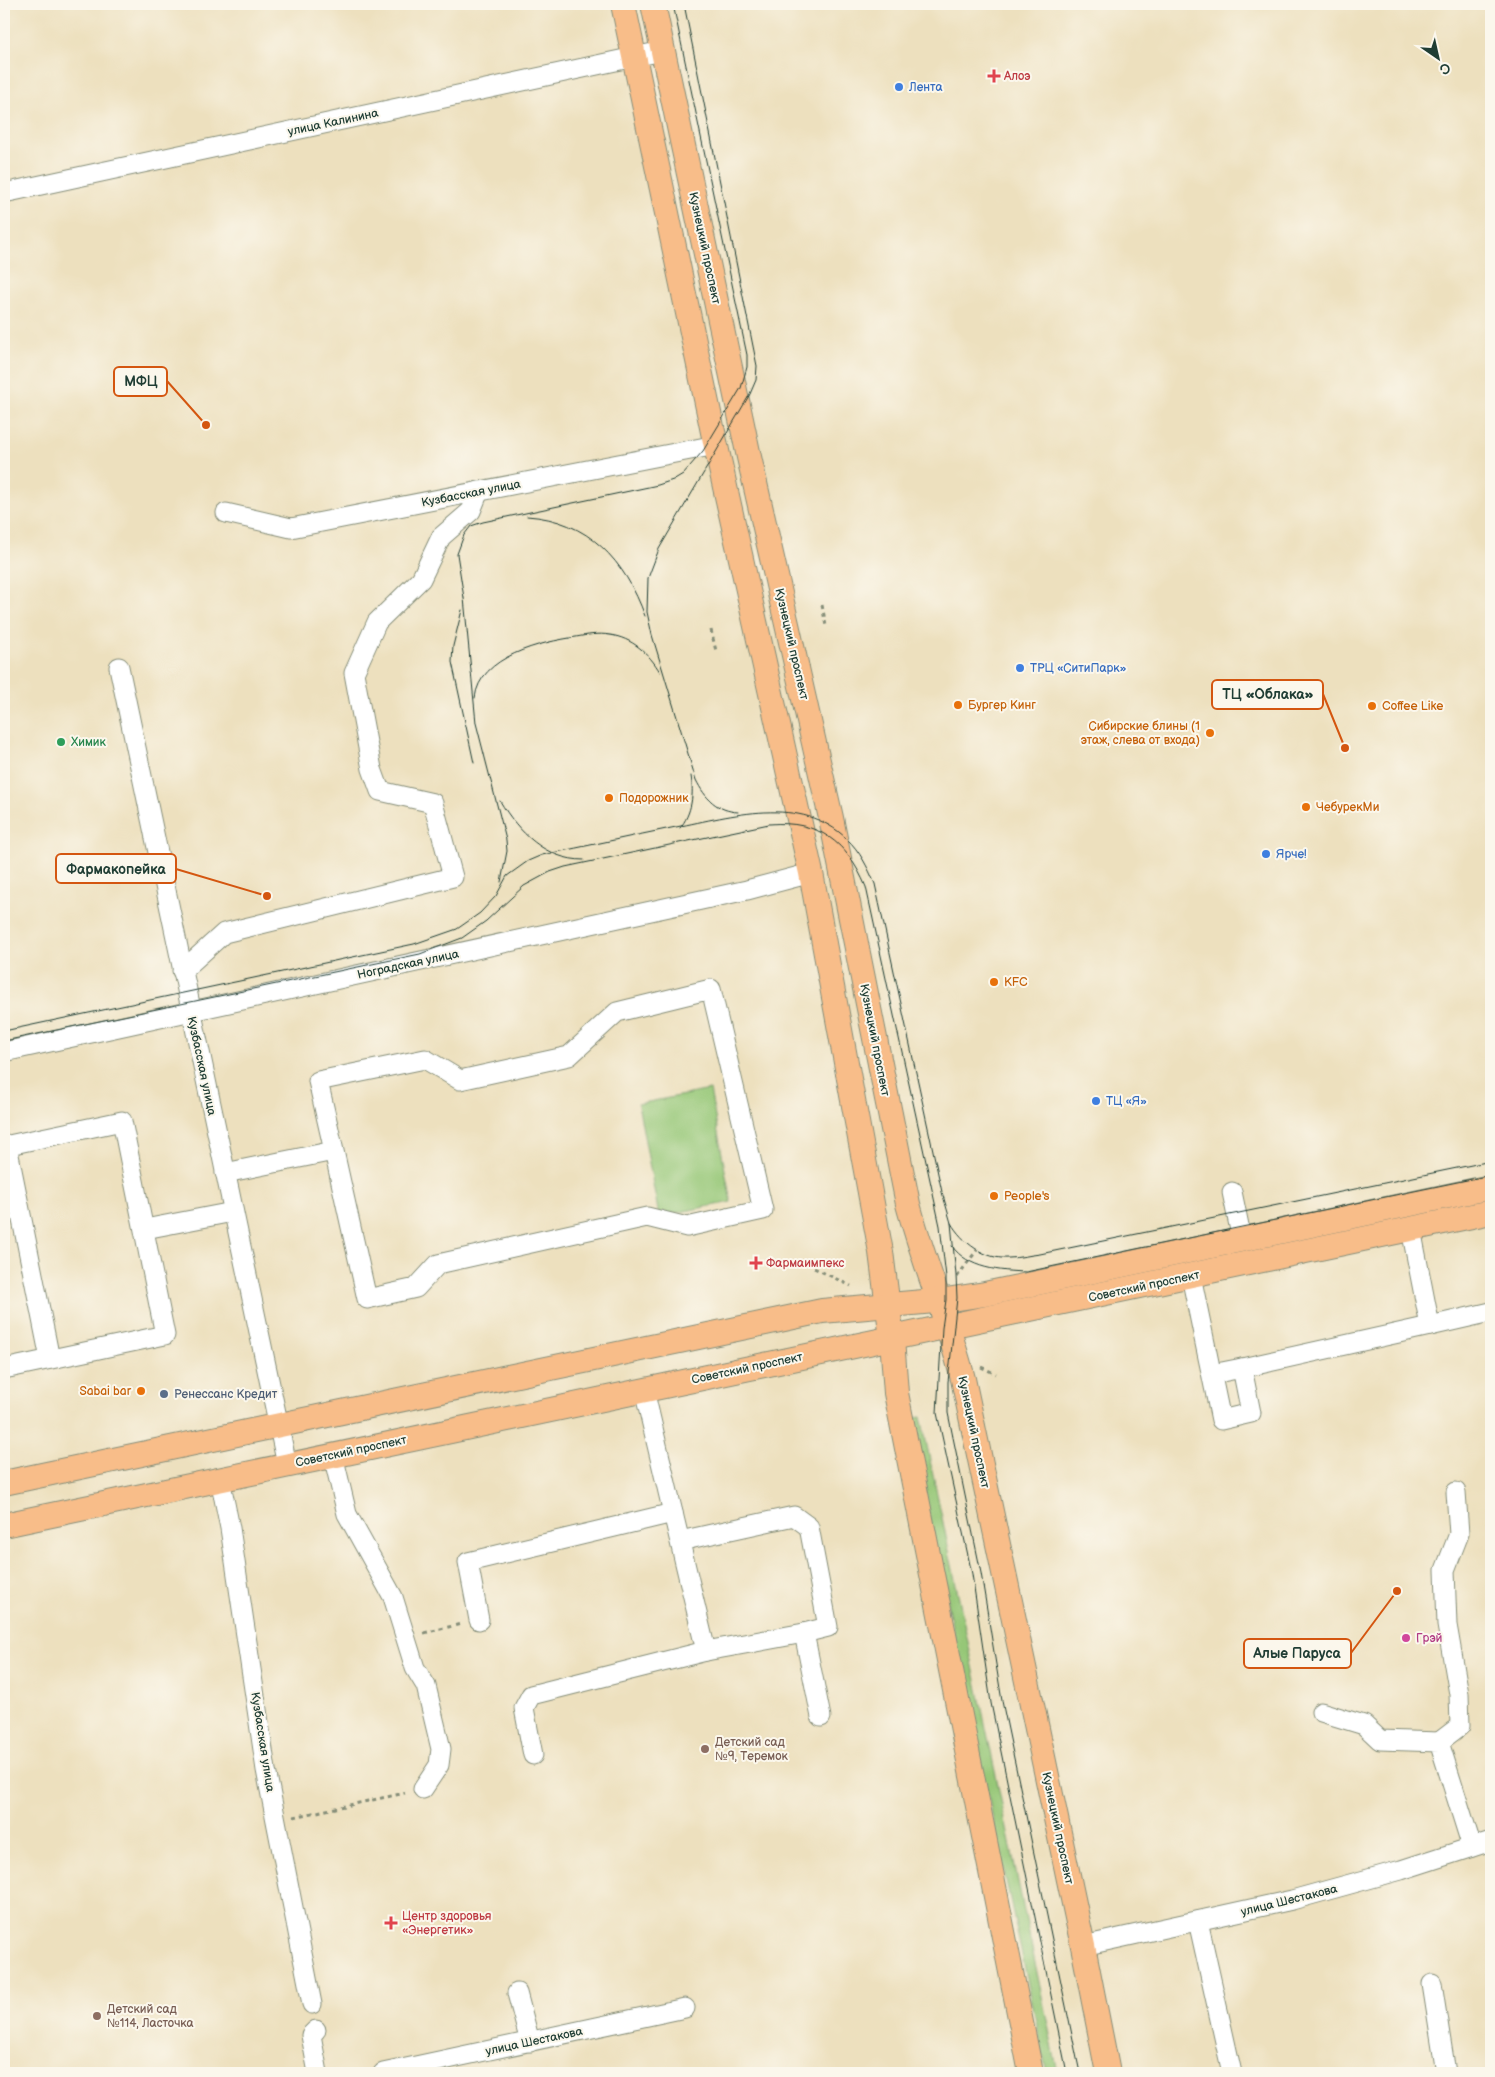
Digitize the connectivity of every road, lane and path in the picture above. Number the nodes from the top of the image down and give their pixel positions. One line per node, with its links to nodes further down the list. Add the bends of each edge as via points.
1 (622, 4): 4 (main road)
2 (653, 4): 3 (main road, Кузнецкий проспект)
3 (662, 51): 4 (street, улица Калинина); 29 (main road, Кузнецкий проспект, via 831,818 908,1204)
4 (634, 57): 5 (street, улица Калинина); 6 (main road)
5 (4, 193)
6 (716, 445): 7 (street, Кузбасская улица); 14 (main road)
7 (479, 491): 8 (street, Кузбасская улица, via 291,528); 15 (street, via 471,511 441,538 421,579 377,622 354,673 372,769 380,791 434,803 453,877 224,933)
8 (226, 513)
9 (822, 604): 10 (path)
10 (826, 626)
11 (711, 630): 12 (path)
12 (716, 651)
13 (119, 667): 15 (street, Кузбасская улица)
14 (811, 873): 16 (street, Ноградская улица); 30 (main road, via 880,1242)
15 (182, 971): 16 (street, Кузбасская улица)
16 (191, 1012): 17 (street, Ноградская улица); 20 (street, Кузбасская улица)
17 (4, 1052)
18 (5, 1146): 25 (street, via 122,1121); 35 (street)
19 (334, 1151): 19 (street, via 367,1299 416,1288 438,1264 647,1217 688,1227 764,1210 711,989 617,1012 569,1056 460,1080 425,1059 318,1081); 20 (street)
20 (225, 1173): 23 (street, Кузбасская улица)
21 (1491, 1187): 27 (main road, Советский проспект)
22 (1232, 1192): 27 (street)
23 (233, 1212): 25 (street); 40 (street, Кузбасская улица)
24 (1491, 1212): 26 (main road, Советский проспект)
25 (145, 1229): 35 (street, via 165,1335)
26 (1411, 1229): 28 (main road, Советский проспект); 32 (street)
27 (1242, 1240): 29 (main road, Советский проспект)
28 (1191, 1276): 33 (main road, Советский проспект); 38 (street)
29 (938, 1301): 30 (main road, Советский проспект); 33 (main road, Кузнецкий проспект)
30 (888, 1305): 34 (main road); 40 (main road, Советский проспект, via 822,1311)
31 (1491, 1312): 32 (street)
32 (1430, 1326): 36 (street)
33 (948, 1327): 34 (main road, Советский проспект); 62 (main road, Кузнецкий проспект, via 993,1517)
34 (892, 1339): 39 (main road, Советский проспект); 72 (main road, via 896,1393)
35 (50, 1359): 37 (street)
36 (1242, 1368): 38 (street); 38 (street, via 1251,1413 1222,1420)
37 (4, 1369)
38 (1212, 1374)
39 (644, 1390): 41 (main road, Советский проспект); 46 (street)
40 (278, 1425): 42 (street, Кузбасская улица); 44 (main road, Советский проспект)
41 (333, 1455): 42 (main road, Советский проспект); 51 (street, via 347,1514 393,1597)
42 (287, 1465): 43 (main road, Советский проспект)
43 (220, 1479): 47 (main road, Советский проспект); 58 (street, Кузбасская улица)
44 (4, 1483)
45 (1456, 1492): 55 (street, via 1460,1534 1446,1570 1447,1625 1459,1694 1460,1726)
46 (673, 1513): 48 (street); 49 (street, via 468,1562)
47 (4, 1525)
48 (680, 1541): 50 (street, via 794,1516 809,1527 828,1627); 52 (street)
49 (479, 1620): 51 (path)
50 (804, 1633): 52 (street); 54 (street)
51 (405, 1637): 57 (street, via 414,1668 426,1686 441,1749 439,1765)
52 (706, 1651): 56 (street, via 531,1695 524,1708)
53 (1321, 1712): 55 (street, via 1364,1725 1380,1740)
54 (821, 1717)
55 (1439, 1742): 60 (street)
56 (533, 1755)
57 (423, 1789): 58 (path)
58 (277, 1821): 65 (street, Кузбасская улица)
59 (1491, 1841): 60 (street, улица Шестакова)
60 (1472, 1847): 61 (street, улица Шестакова, via 1292,1900)
61 (1198, 1921): 62 (street, улица Шестакова); 74 (street)
62 (1083, 1946): 73 (main road, Кузнецкий проспект)
63 (1432, 1984): 75 (street)
64 (517, 1993): 68 (street)
65 (312, 2004)
66 (685, 2008): 68 (street, улица Шестакова)
67 (316, 2030): 70 (street, via 310,2035)
68 (530, 2042): 69 (street, улица Шестакова)
69 (412, 2070): 71 (street, улица Шестакова)
70 (318, 2073)
71 (383, 2073)
72 (1031, 2073)
73 (1108, 2073)
74 (1232, 2073)
75 (1446, 2073)

